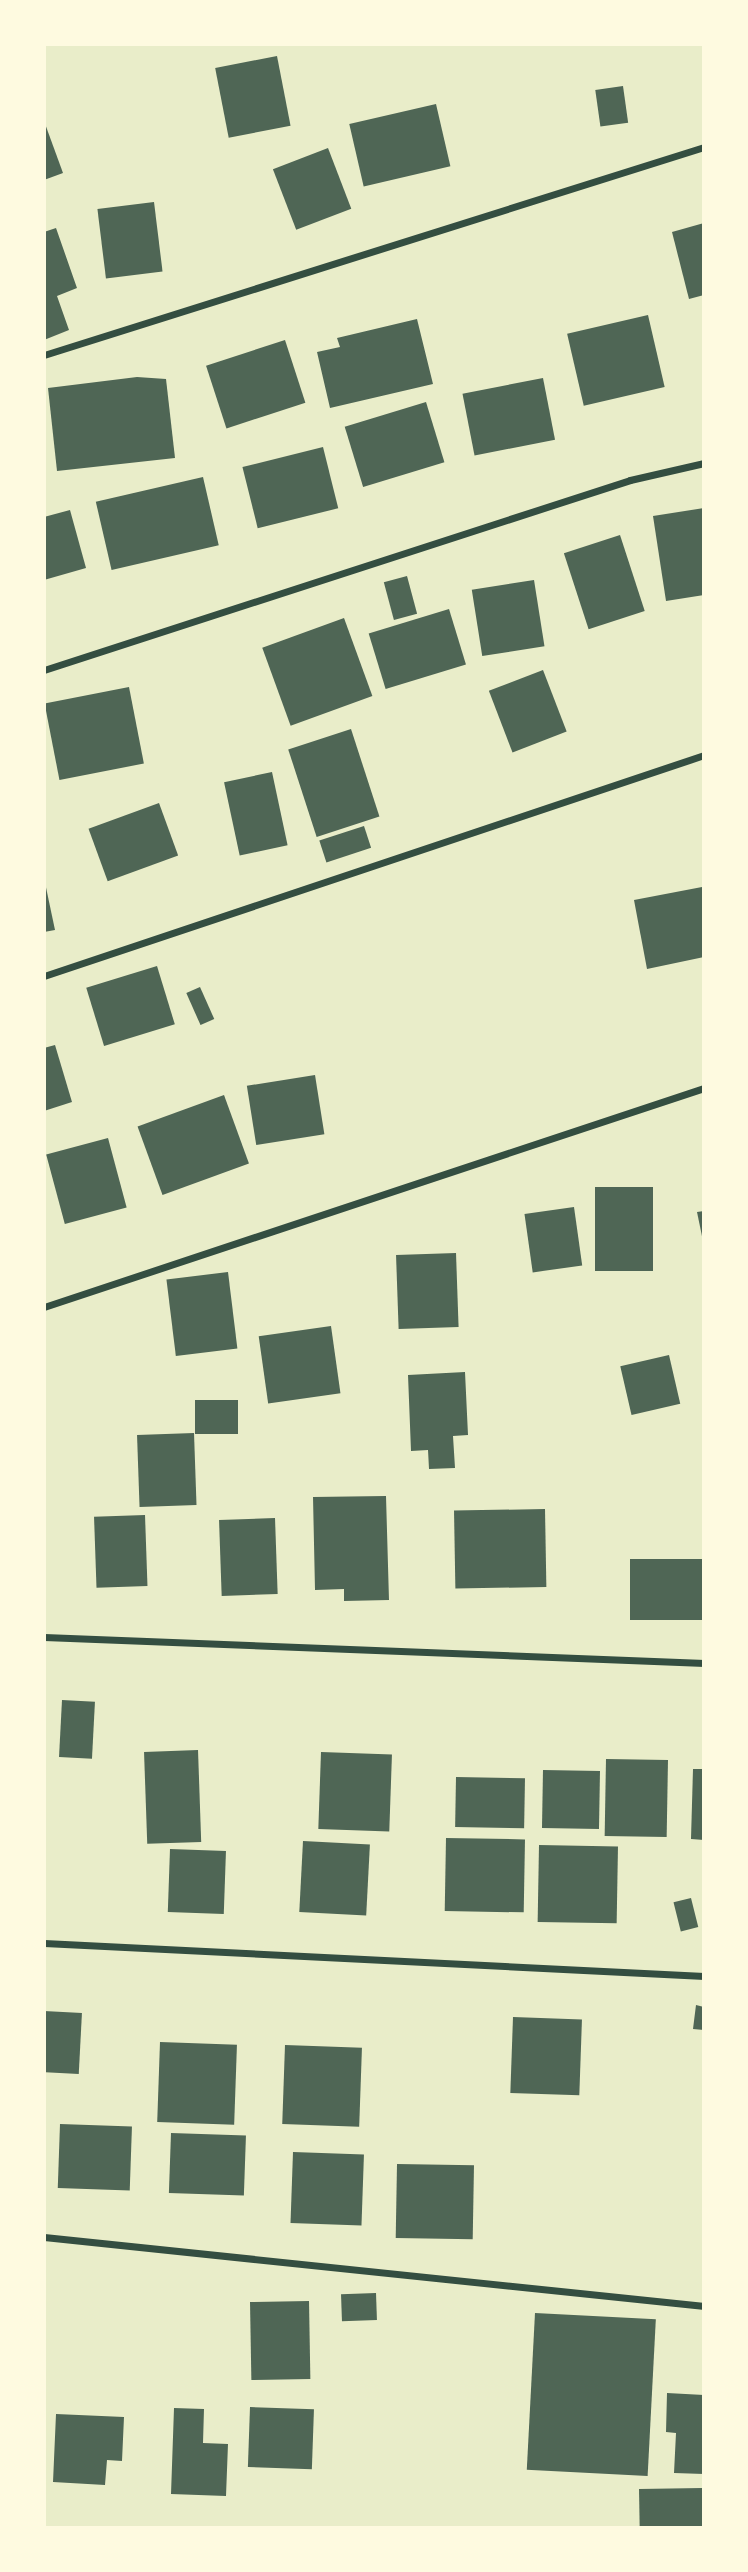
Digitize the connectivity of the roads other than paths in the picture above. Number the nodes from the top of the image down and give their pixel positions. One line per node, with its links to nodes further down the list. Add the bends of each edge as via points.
1 (704, 147): 2 (street)
2 (44, 355)
3 (704, 463): 4 (street, via 617,484)
4 (44, 670)
5 (704, 755): 6 (street)
6 (44, 976)
7 (704, 1088): 8 (street)
8 (44, 1307)
9 (44, 1637): 10 (street)
10 (704, 1663)
11 (44, 1943): 12 (street)
12 (704, 1976)
13 (44, 2237): 14 (street)
14 (704, 2306)

